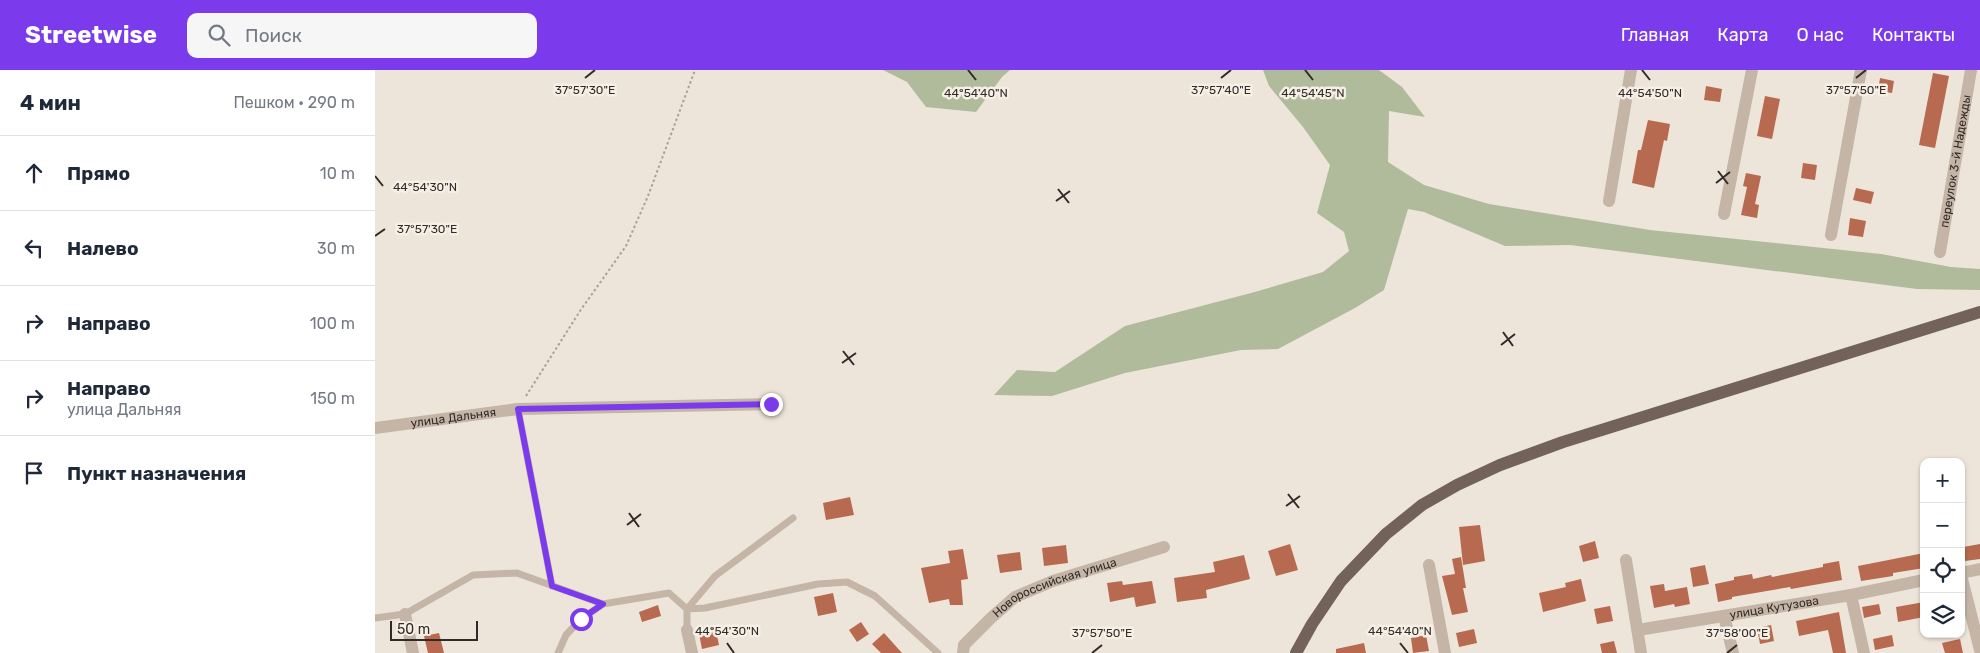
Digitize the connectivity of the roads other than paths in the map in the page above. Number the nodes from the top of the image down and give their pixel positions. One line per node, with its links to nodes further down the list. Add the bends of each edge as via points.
1 (1631, 70): 5 (street)
2 (1752, 70): 6 (street)
3 (1861, 70): 7 (street)
4 (1971, 70): 8 (street, переулок 3-й Надежды)
5 (1609, 201)
6 (1725, 214)
7 (1831, 235)
8 (1940, 252)
9 (1980, 312): 36 (main road, via 1563,442 1457,485 1422,505 1387,534 1341,581)
10 (771, 404): 11 (street, улица Дальняя)
11 (518, 409): 12 (street, улица Дальняя); 20 (lane)
12 (375, 428)
13 (793, 518): 24 (lane, via 715,576)
14 (1164, 547): 35 (street, Новороссийская улица, via 1053,581 1015,597 964,645)
15 (1625, 560): 29 (street)
16 (1429, 565): 37 (street)
17 (1980, 568): 18 (street)
18 (1965, 573)
19 (1920, 581): 22 (street, улица Кутузова)
20 (552, 586): 23 (lane); 25 (lane, via 517,573 473,575)
21 (1965, 590): 30 (street)
22 (1851, 595): 26 (street, улица Кутузова); 40 (street)
23 (603, 604): 24 (lane, via 669,594); 32 (lane, via 581,619 566,635)
24 (687, 610): 28 (lane); 34 (lane, via 818,584 847,582 875,596)
25 (405, 614): 27 (lane); 31 (street)
26 (1724, 616): 29 (street, улица Кутузова); 39 (street)
27 (375, 618)
28 (687, 630): 33 (street)
29 (1638, 630): 38 (street)
30 (1980, 650)
31 (413, 653)
32 (558, 653)
33 (692, 653)
34 (937, 653)
35 (963, 653)
36 (1297, 653)
37 (1445, 653)
38 (1641, 653)
39 (1733, 653)
40 (1864, 653)

